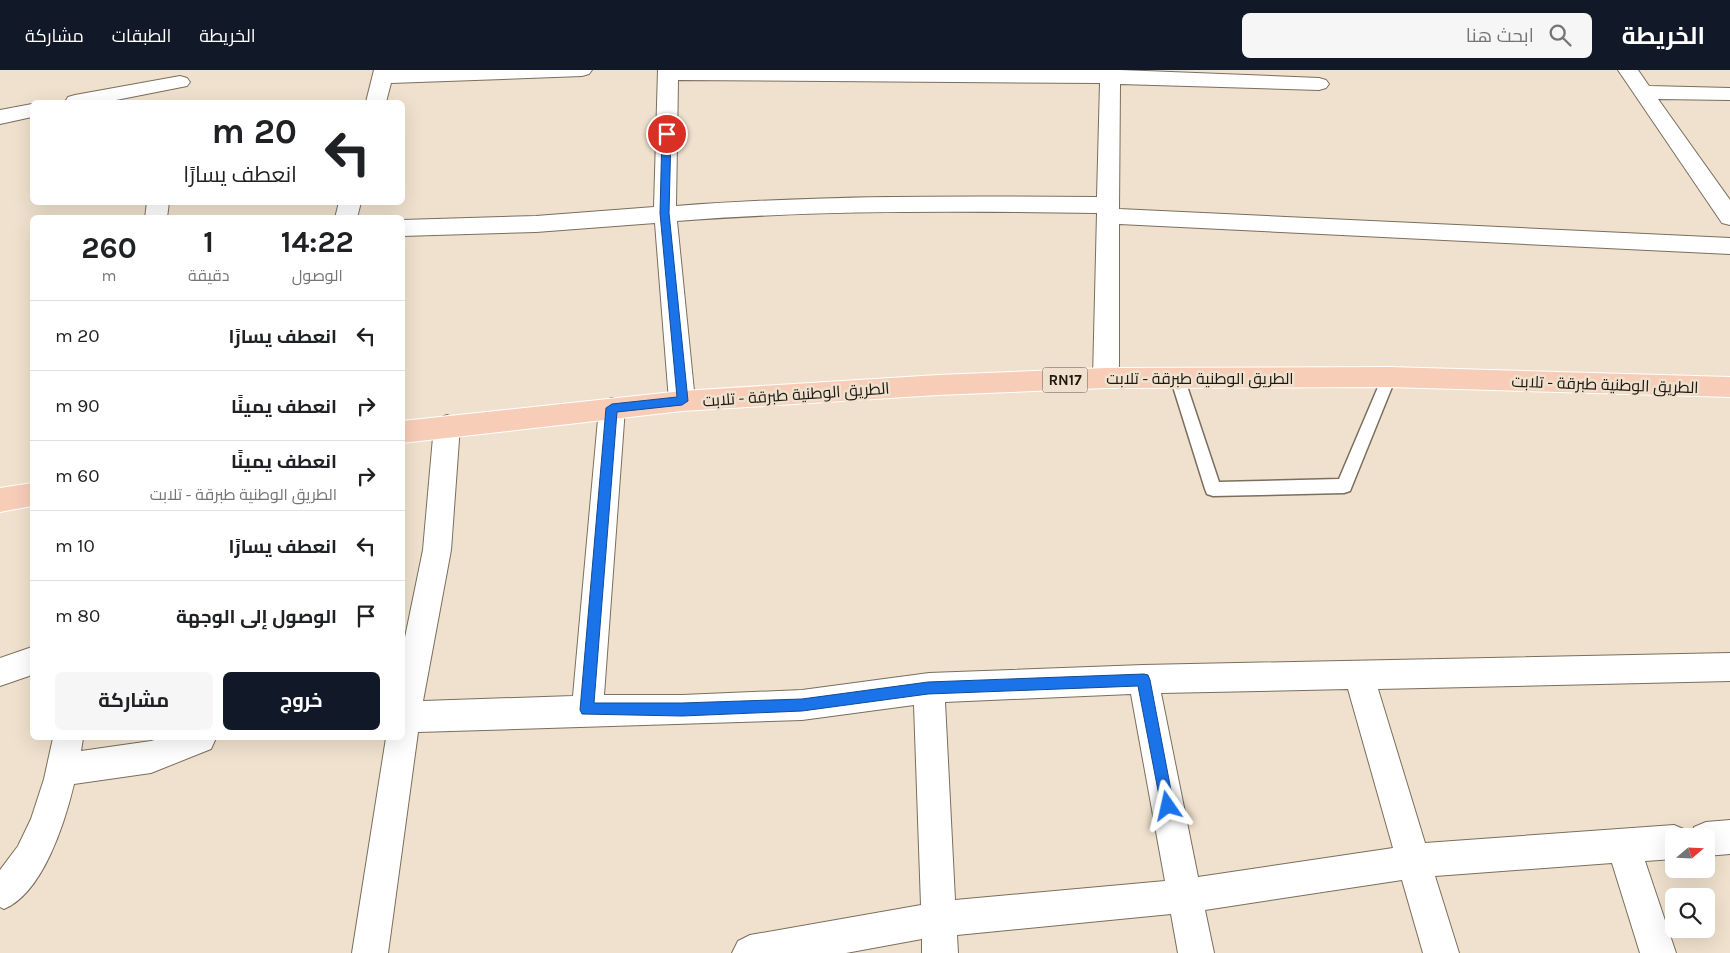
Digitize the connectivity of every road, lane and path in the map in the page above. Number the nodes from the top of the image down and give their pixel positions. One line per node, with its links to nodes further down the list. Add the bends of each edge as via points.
1 (582, 70): 6 (street)
2 (1628, 70): 10 (street)
3 (668, 72): 4 (street); 18 (street)
4 (881, 72): 5 (street)
5 (1110, 73): 7 (street); 17 (street)
6 (384, 74): 14 (street)
7 (1210, 75): 9 (street)
8 (182, 76): 12 (street); 13 (street)
9 (1319, 84)
10 (1644, 92): 11 (street); 19 (street)
11 (1730, 94)
12 (83, 100)
13 (177, 100)
14 (377, 100)
15 (30, 111): 16 (street)
16 (0, 118)
17 (1107, 210): 18 (street, via 898,203); 21 (street); 23 (street)
18 (665, 213): 20 (street, via 536,224); 26 (street)
19 (1730, 217)
20 (405, 228)
21 (1730, 246)
22 (1389, 377): 24 (main road, الطريق الوطنية طبرقة - تلابت / RN17); 24 (lane, via 1344,486 1213,489); 25 (main road, الطريق الوطنية طبرقة - تلابت / RN17)
23 (1106, 378): 24 (main road, الطريق الوطنية طبرقة - تلابت / RN17); 26 (main road, الطريق الوطنية طبرقة - تلابت / RN17)
24 (1177, 378)
25 (1730, 387)
26 (682, 401): 27 (main road, الطريق الوطنية طبرقة - تلابت / RN17)
27 (612, 408): 28 (main road, الطريق الوطنية طبرقة - تلابت / RN17); 38 (street)
28 (447, 426): 29 (main road, الطريق الوطنية طبرقة - تلابت / RN17); 39 (street, via 437,550)
29 (405, 432)
30 (30, 495): 31 (main road)
31 (0, 500)
32 (30, 661): 34 (street)
33 (1730, 668): 35 (street)
34 (0, 672)
35 (1359, 675): 36 (street); 49 (street)
36 (1144, 680): 37 (street); 51 (street)
37 (928, 688): 38 (street, via 802,705); 52 (street)
38 (587, 710): 40 (street)
39 (405, 718)
40 (405, 729)
41 (68, 740): 44 (street)
42 (195, 740): 44 (street, via 151,757)
43 (401, 740): 53 (street)
44 (62, 770): 50 (street, via 37,844)
45 (1730, 837): 46 (street)
46 (1715, 838)
47 (1665, 843): 48 (street)
48 (1623, 846): 49 (street); 58 (street)
49 (1415, 861): 51 (street); 57 (street)
50 (4, 892)
51 (1185, 896): 52 (street); 56 (street)
52 (938, 919): 54 (street); 55 (street)
53 (370, 953)
54 (750, 953)
55 (940, 953)
56 (1196, 953)
57 (1441, 953)
58 (1658, 953)

